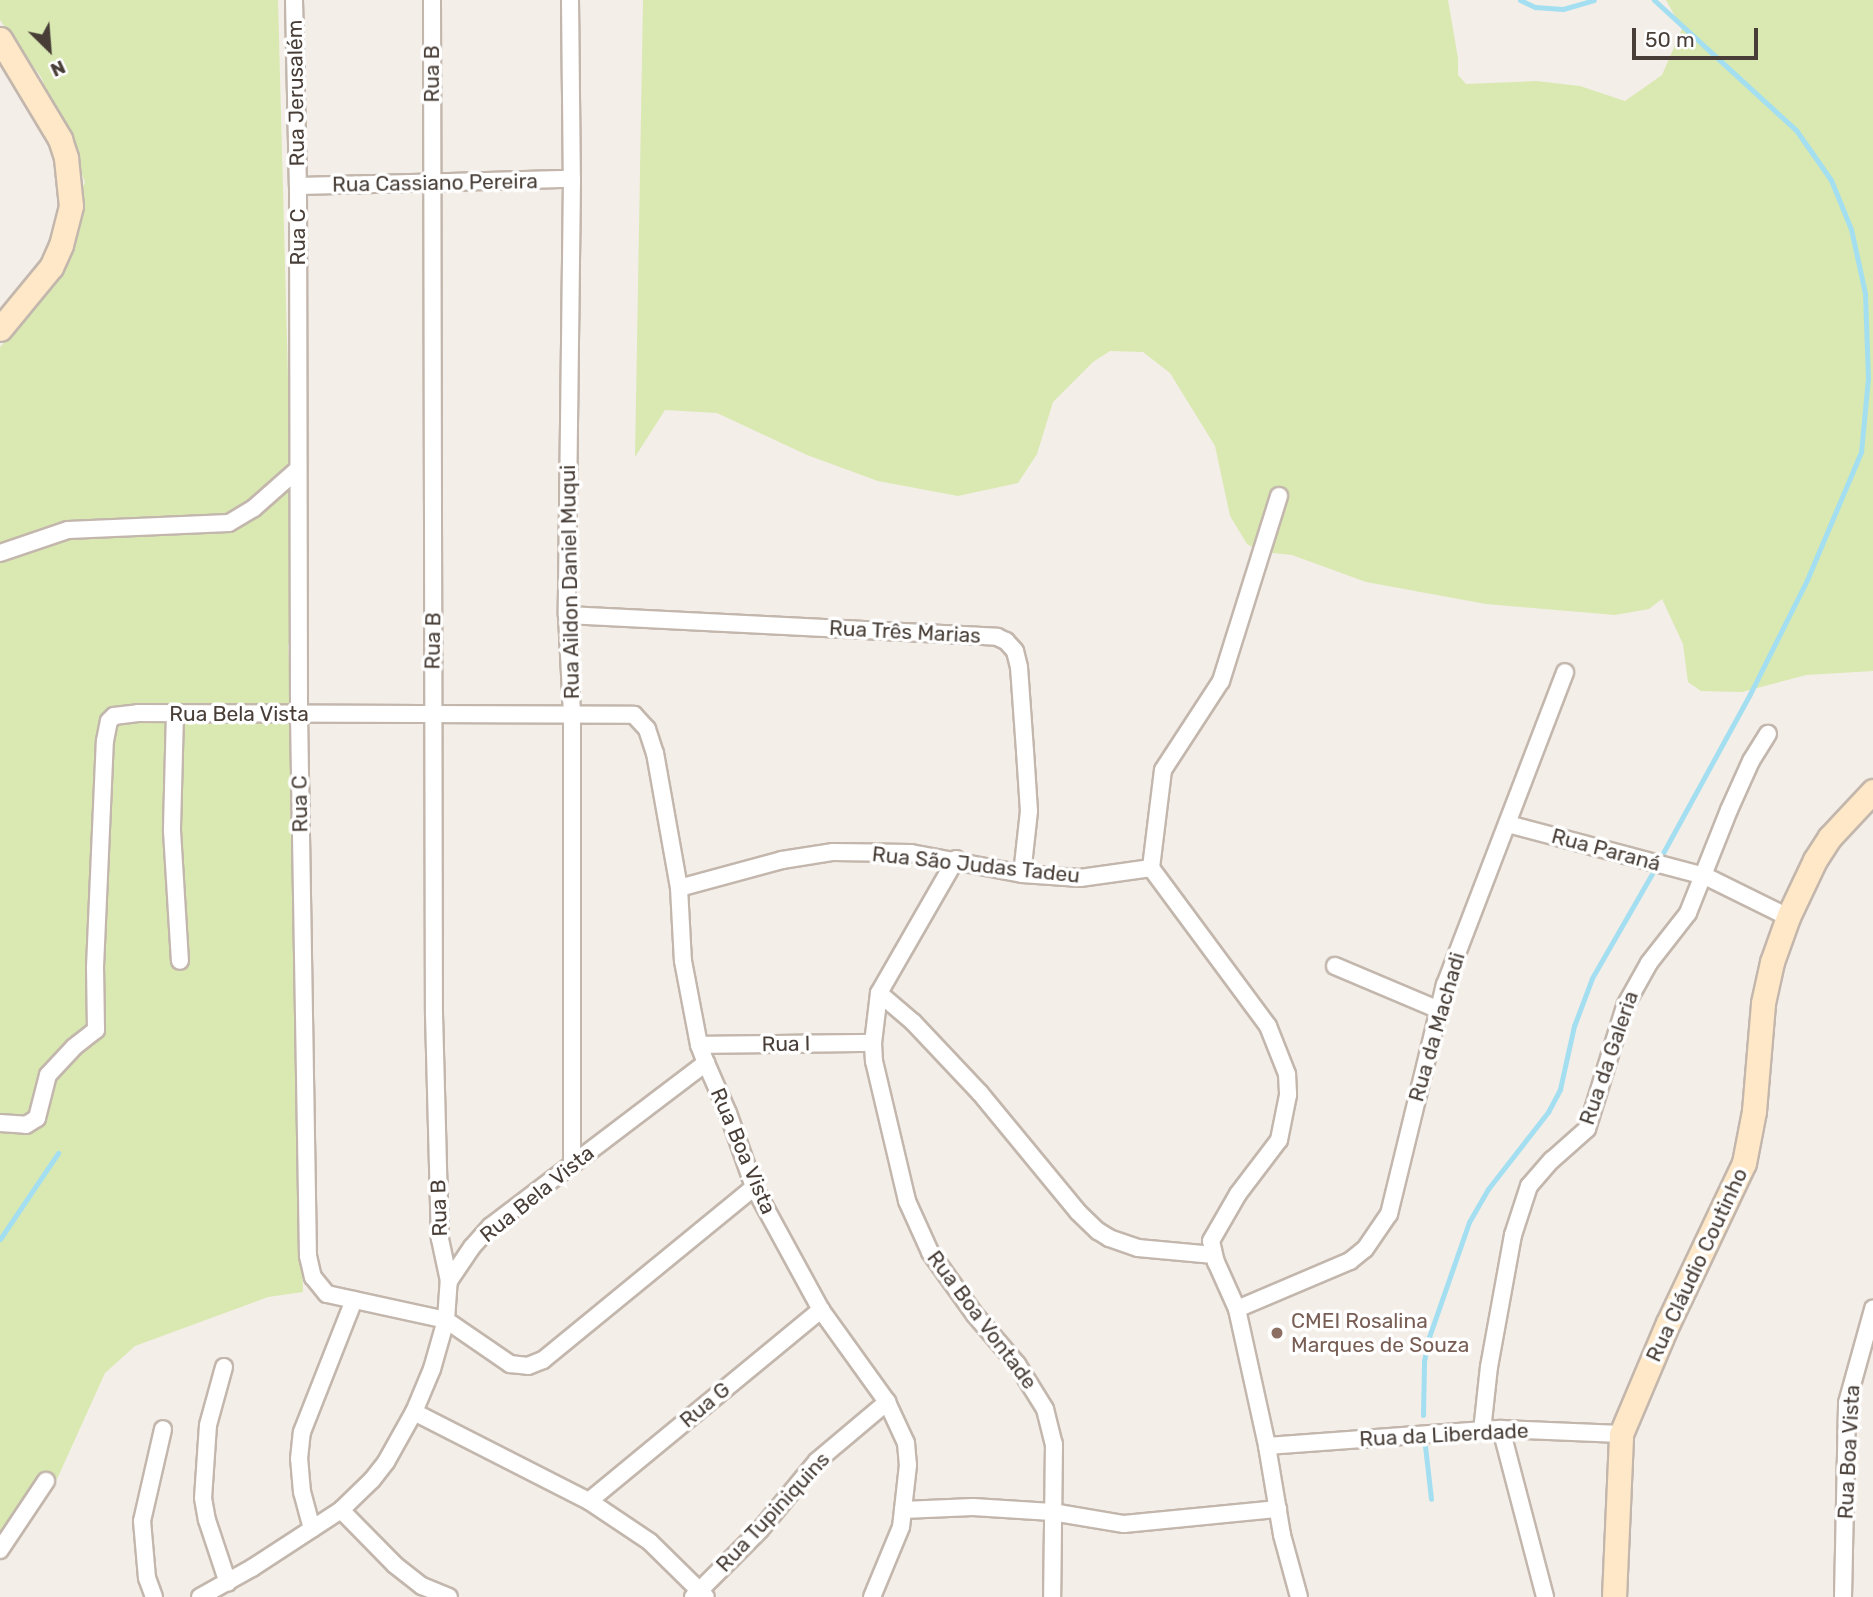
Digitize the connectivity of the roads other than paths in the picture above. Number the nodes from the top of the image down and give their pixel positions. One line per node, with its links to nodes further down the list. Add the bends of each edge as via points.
1 (294, 0): 7 (street, Rua Jerusalém)
2 (432, 0): 6 (street, Rua B)
3 (570, 0): 5 (street, Rua Aildon Daniel Muqui)
4 (0, 39): 8 (street, via 60,139 71,206 51,267)
5 (572, 180): 6 (street, Rua Cassiano Pereira); 12 (street, Rua Aildon Daniel Muqui)
6 (432, 184): 7 (street, Rua Cassiano Pereira); 18 (street, Rua B)
7 (298, 186): 9 (street, Rua C)
8 (0, 329)
9 (297, 470): 11 (street, via 254,508 229,523 68,530); 15 (street, Rua C)
10 (1279, 496): 23 (street, via 1224,674 1163,769)
11 (0, 553)
12 (567, 615): 16 (street, Rua Aildon Daniel Muqui); 24 (street, Rua Três Marias, via 1006,641 1015,651 1019,667 1029,811)
13 (1565, 672): 21 (street, Rua da Machadi)
14 (175, 713): 15 (street, Rua Bela Vista); 28 (street, via 172,831); 35 (street, Rua Bela Vista, via 138,713 109,721 95,967 96,1030 48,1075 37,1118 22,1125)
15 (299, 714): 18 (street, Rua Bela Vista); 40 (street, Rua C, via 308,1256 321,1290)
16 (572, 714): 17 (street, Rua Bela Vista); 18 (street, Rua Bela Vista); 36 (street, Rua Aildon Daniel Muqui)
17 (634, 715): 26 (street, Rua Boa Vista, via 647,729 655,753)
18 (432, 716): 39 (street, Rua B, via 439,1214)
19 (1768, 734): 25 (street, Rua da Galeria, via 1751,761)
20 (1873, 791): 27 (street, Rua Cláudio Coutinho, via 1830,837)
21 (1508, 824): 25 (street, Rua Paraná); 31 (street, Rua da Machadi)
22 (956, 859): 24 (street, Rua São Judas Tadeu); 26 (street, Rua São Judas Tadeu, via 833,852 782,860); 30 (street, Rua Boa Vontade)
23 (1151, 868): 24 (street, Rua São Judas Tadeu, via 1080,878); 38 (street, via 1268,1027 1287,1074 1288,1095 1279,1140 1238,1194 1211,1241)
24 (1023, 874)
25 (1704, 876): 27 (street, Rua Paraná); 50 (street, Rua da Galeria, via 1682,924 1649,963 1625,1006 1587,1129 1529,1186 1513,1235)
26 (679, 888): 33 (street, Rua Boa Vista, via 683,961)
27 (1788, 917): 51 (street, Rua Cláudio Coutinho, via 1763,1003 1754,1111 1744,1163)
28 (180, 961)
29 (1335, 966): 31 (street)
30 (879, 993): 32 (street, Rua Boa Vontade); 38 (street, via 980,1093 1098,1231 1138,1248)
31 (1439, 1010): 41 (street, Rua da Machadi, via 1384,1223 1350,1261)
32 (873, 1043): 33 (street, Rua I); 58 (street, Rua Boa Vontade, via 907,1201 930,1252 1017,1364 1045,1409 1054,1444)
33 (699, 1045): 34 (street, Rua Boa Vista)
34 (706, 1063): 36 (street, Rua Bela Vista); 37 (street, Rua Boa Vista)
35 (0, 1123)
36 (572, 1165): 39 (street, Rua Bela Vista, via 491,1226)
37 (754, 1187): 43 (street, Rua Boa Vista); 44 (street, via 537,1364 510,1364)
38 (1214, 1255): 41 (street)
39 (449, 1281): 44 (street)
40 (354, 1300): 44 (street, Rua C); 59 (street, via 302,1432 302,1492)
41 (1237, 1309): 52 (street)
42 (1873, 1309): 71 (street, Rua Boa Vista, via 1847,1404)
43 (821, 1310): 46 (street, Rua Boa Vista); 54 (street, Rua G)
44 (446, 1320): 47 (street)
45 (223, 1367): 61 (street, via 208,1425 204,1498)
46 (887, 1402): 57 (street, Rua Boa Vista, via 906,1443); 62 (street, Rua Tupiniquins, via 817,1461)
47 (414, 1412): 54 (street); 56 (street, via 386,1462)
48 (163, 1429): 64 (street, via 142,1521 147,1578)
49 (1502, 1429): 50 (street, Rua da Liberdade); 51 (street, Rua da Liberdade); 69 (street)
50 (1482, 1431): 52 (street, Rua da Liberdade)
51 (1621, 1434): 70 (street, Rua Cláudio Coutinho)
52 (1267, 1446): 55 (street)
53 (46, 1481): 60 (street)
54 (589, 1501): 62 (street, via 650,1542)
55 (1278, 1509): 58 (street, via 1124,1524); 68 (street)
56 (341, 1510): 59 (street); 66 (street, via 395,1566 422,1586)
57 (903, 1510): 58 (street, via 973,1507); 63 (street, Rua Boa Vista, via 897,1544)
58 (1052, 1512): 67 (street, Rua Boa Vontade)
59 (312, 1529): 61 (street)
60 (0, 1550)
61 (228, 1583): 65 (street)
62 (699, 1595)
63 (878, 1595)
64 (154, 1597)
65 (200, 1597)
66 (449, 1597)
67 (1052, 1597)
68 (1300, 1597)
69 (1545, 1597)
70 (1614, 1597)
71 (1843, 1597)

